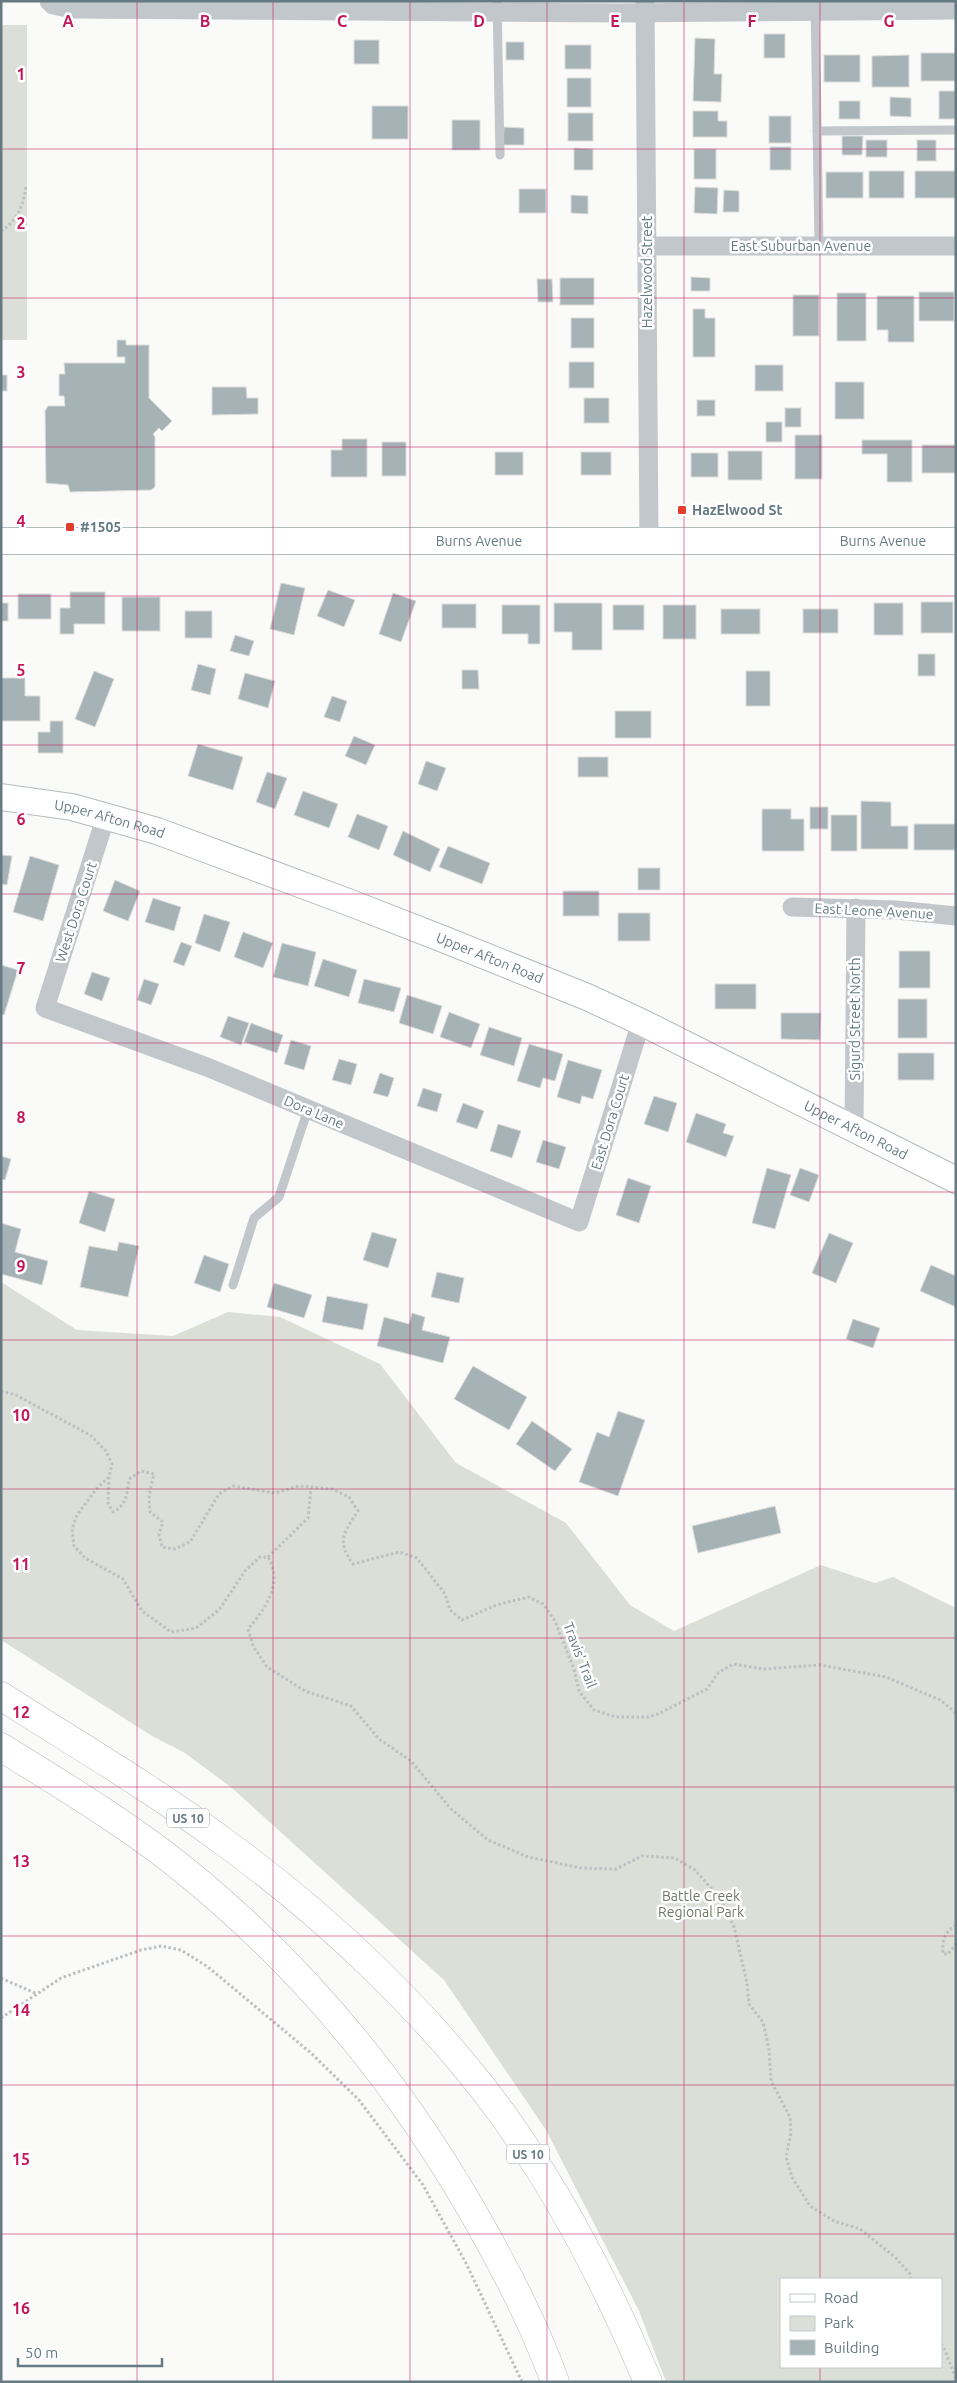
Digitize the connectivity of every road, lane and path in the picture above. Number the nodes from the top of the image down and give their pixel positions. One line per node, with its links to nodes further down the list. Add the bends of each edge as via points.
1 (50, 1): 3 (street, via 72,9)
2 (815, 6): 4 (street); 5 (street); 7 (lane)
3 (497, 7): 4 (street); 8 (lane)
4 (645, 7): 11 (street, Hazelwood Street)
5 (956, 10)
6 (956, 130): 7 (lane)
7 (817, 131): 12 (lane)
8 (500, 155)
9 (26, 186): 10 (path, via 17,216)
10 (1, 231)
11 (647, 246): 12 (street, East Suburban Avenue); 16 (street, Hazelwood Street)
12 (819, 246): 13 (street, East Suburban Avenue)
13 (956, 246)
14 (1, 541): 16 (street, Burns Avenue)
15 (956, 541): 16 (street, Burns Avenue)
16 (649, 542)
17 (1, 797): 18 (street, Upper Afton Road, via 72,807)
18 (106, 816): 22 (street, West Dora Court); 23 (street, Upper Afton Road, via 157,831 348,902 587,997)
19 (792, 907): 20 (street, East Leone Avenue)
20 (856, 908): 21 (street, East Leone Avenue); 25 (street, Sigurd Street North)
21 (956, 916)
22 (45, 1008): 24 (street, Dora Lane)
23 (641, 1022): 25 (street, Upper Afton Road); 27 (street, East Dora Court)
24 (308, 1109): 27 (street, Dora Lane); 28 (lane, via 279,1197 254,1218)
25 (854, 1129): 26 (street, Upper Afton Road)
26 (956, 1180)
27 (580, 1222)
28 (232, 1285)
29 (1, 1391): 30 (path, via 16,1395 90,1435 106,1451 112,1464)
30 (109, 1477): 31 (path, Travis' Trail, via 108,1503 113,1512 121,1508 126,1498 129,1479 141,1471 154,1474 149,1496 150,1512 164,1522 158,1534 162,1547 175,1549 190,1542 219,1494 233,1486 275,1494 299,1486); 32 (path, via 77,1514 72,1529 74,1546 85,1558 123,1579 142,1611 171,1632 196,1628 219,1610 245,1571 260,1557)
31 (311, 1488): 32 (path, via 308,1518); 34 (path, Travis' Trail, via 332,1489 349,1497 358,1511 343,1533 344,1552 353,1564 399,1552 417,1558 445,1594 450,1610 462,1620 496,1605 528,1597 543,1604 554,1621 574,1670 579,1692 594,1710 614,1717 658,1714 707,1689 718,1673 733,1664 763,1668 820,1665 886,1678 940,1700)
32 (268, 1557): 41 (path, via 273,1566 272,1590 266,1608 248,1629 253,1646 267,1667 305,1690 350,1706 379,1739 410,1761 451,1809 488,1840 528,1857 581,1868 616,1869 642,1856 675,1858 695,1870 719,1898 734,1927 749,2004 763,2022 772,2081 790,2117 791,2133 786,2157 792,2177 810,2206 834,2221 860,2229 895,2258)
33 (1, 1696): 46 (highway, US 10, via 223,1841 289,1892 351,1946 392,1988 452,2052 517,2136 598,2272)
34 (956, 1713)
35 (1, 1747): 45 (highway, via 118,1821 174,1862 228,1907 332,2013 383,2075 461,2190 527,2313)
36 (956, 1925): 37 (path, via 942,1940 943,1954 948,1954)
37 (956, 1944)
38 (1, 1978): 39 (path)
39 (37, 1994): 40 (path); 44 (path, via 61,1978 141,1950 162,1946 181,1950 208,1967 311,2053 359,2100 424,2185 467,2265)
40 (1, 2018)
41 (911, 2278)
42 (942, 2345): 43 (path)
43 (956, 2379)
44 (522, 2382)
45 (555, 2382)
46 (648, 2382)

